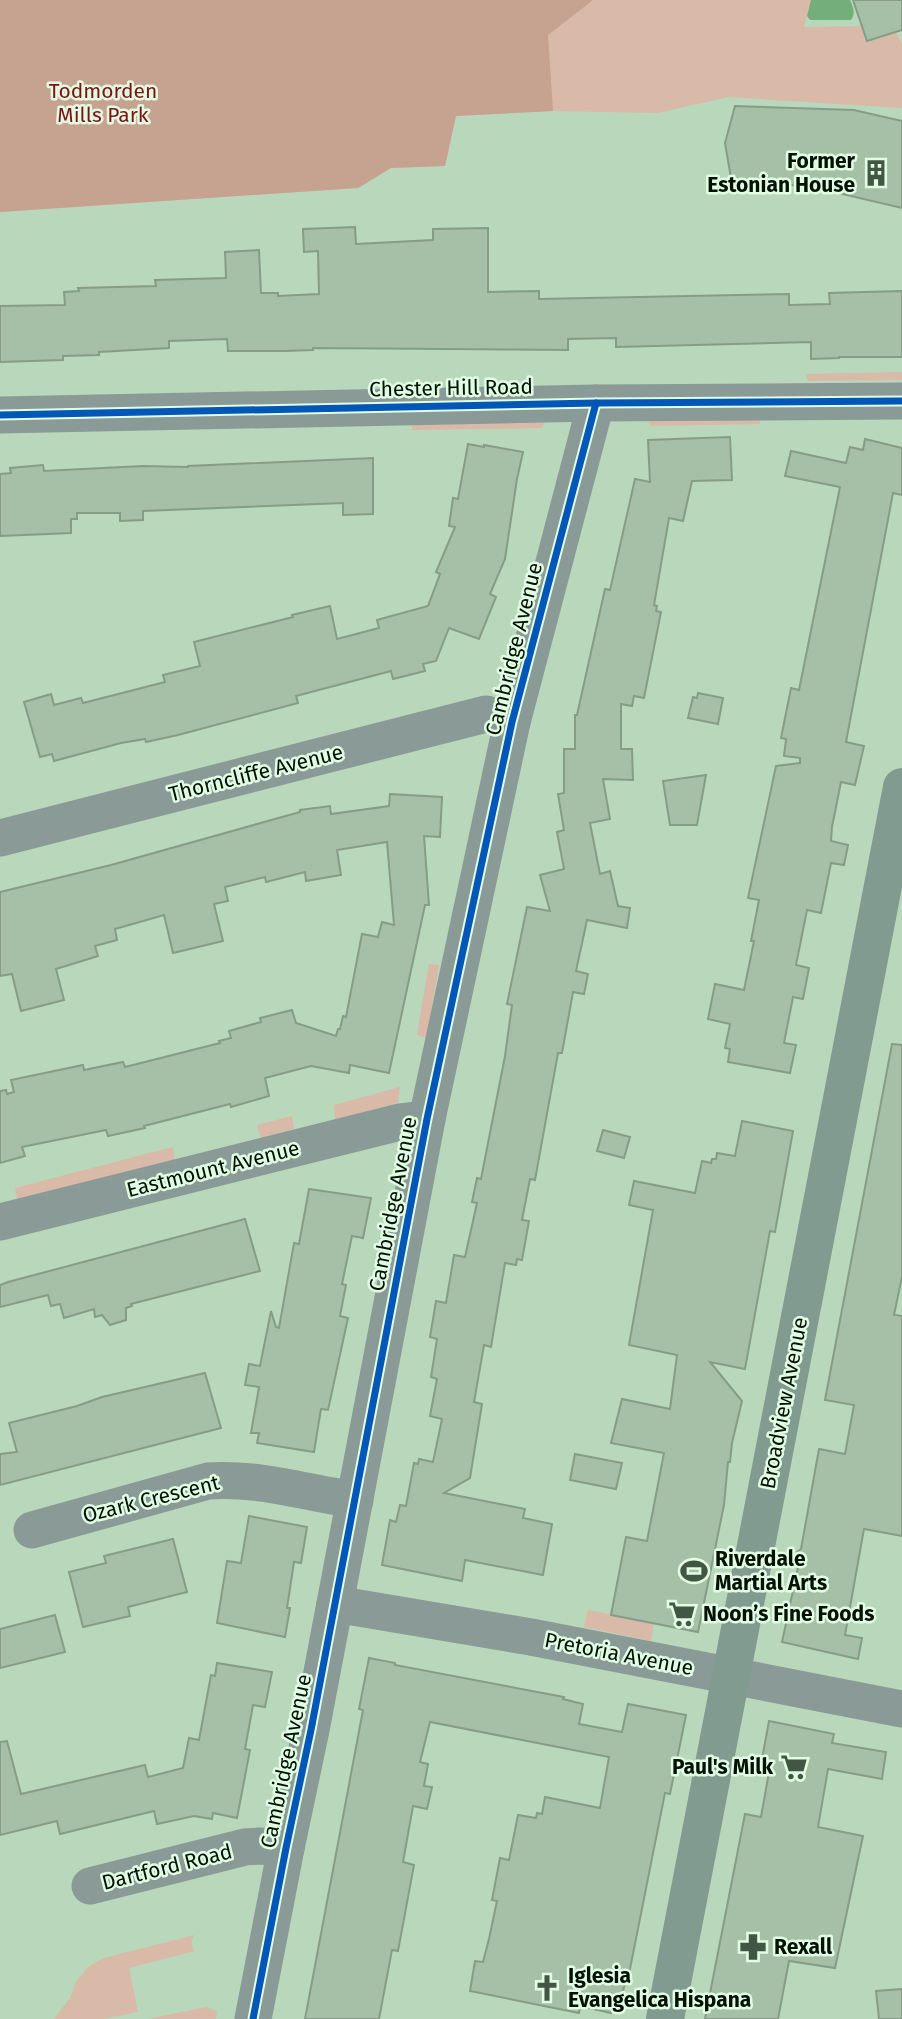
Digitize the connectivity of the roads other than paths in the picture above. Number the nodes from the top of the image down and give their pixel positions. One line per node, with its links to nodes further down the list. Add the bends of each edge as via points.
1 (902, 401): 2 (street, Chester Hill Road)
2 (596, 403): 3 (street, Chester Hill Road); 4 (street, Cambridge Avenue)
3 (0, 415)
4 (512, 722): 6 (street, Thorncliffe Avenue, via 486,714); 7 (street, Cambridge Avenue)
5 (902, 787): 12 (main road, Broadview Avenue)
6 (0, 838)
7 (427, 1119): 8 (street, Eastmount Avenue); 9 (street, Cambridge Avenue)
8 (0, 1222)
9 (355, 1500): 10 (street, Ozark Crescent, via 229,1479); 11 (street, Cambridge Avenue)
10 (32, 1530)
11 (335, 1604): 12 (street, Pretoria Avenue); 14 (street, Cambridge Avenue)
12 (731, 1676): 13 (street, Pretoria Avenue); 17 (main road, Broadview Avenue)
13 (902, 1709)
14 (286, 1848): 15 (street, Dartford Road, via 245,1847); 16 (street, Cambridge Avenue)
15 (90, 1886)
16 (253, 2019)
17 (665, 2019)

